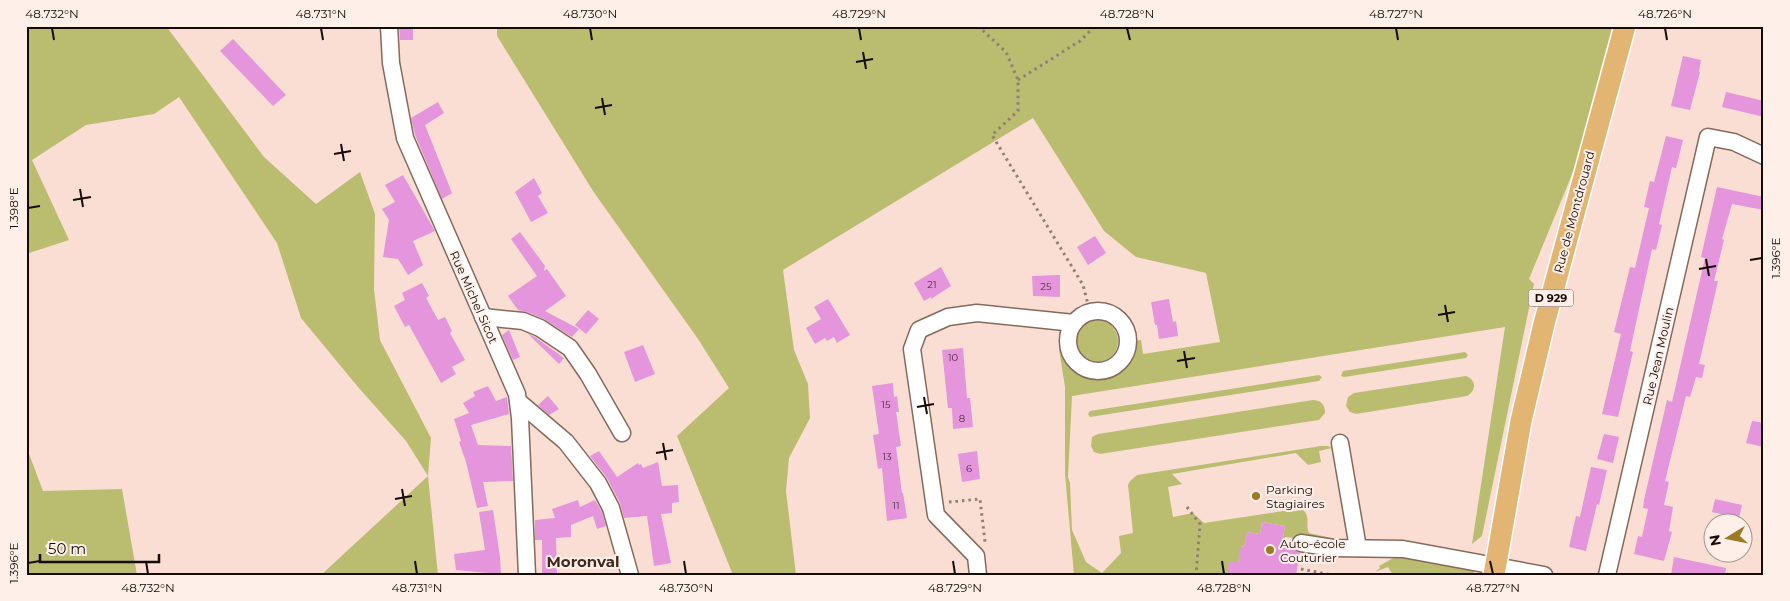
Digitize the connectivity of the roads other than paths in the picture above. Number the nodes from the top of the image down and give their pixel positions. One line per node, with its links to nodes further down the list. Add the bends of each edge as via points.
1 (389, 26): 4 (street, Rue Michel Sicot, via 391,63 405,138)
2 (1625, 26): 11 (main road, Rue de Montdrouard / D 929, via 1539,344 1521,420)
3 (1764, 156): 16 (street, Rue Jean Moulin, via 1734,142 1708,137)
4 (483, 317): 6 (street, Rue Michel Sicot); 7 (street, via 522,321 540,328 570,348)
5 (1074, 323): 5 (street, via 1090,312 1111,314 1125,328 1128,338 1123,358 1107,370 1086,369 1071,355 1068,345); 14 (street, via 977,313 948,318 919,330 912,349 936,515 976,556)
6 (519, 402): 12 (street, Rue Michel Sicot); 13 (street, via 566,442 598,482 611,508)
7 (622, 433)
8 (1340, 444): 10 (street)
9 (1300, 542): 10 (street, via 1333,548)
10 (1358, 548): 11 (street, via 1403,549)
11 (1495, 570): 15 (street)
12 (527, 575)
13 (630, 575)
14 (978, 575)
15 (1544, 575)
16 (1607, 575)

